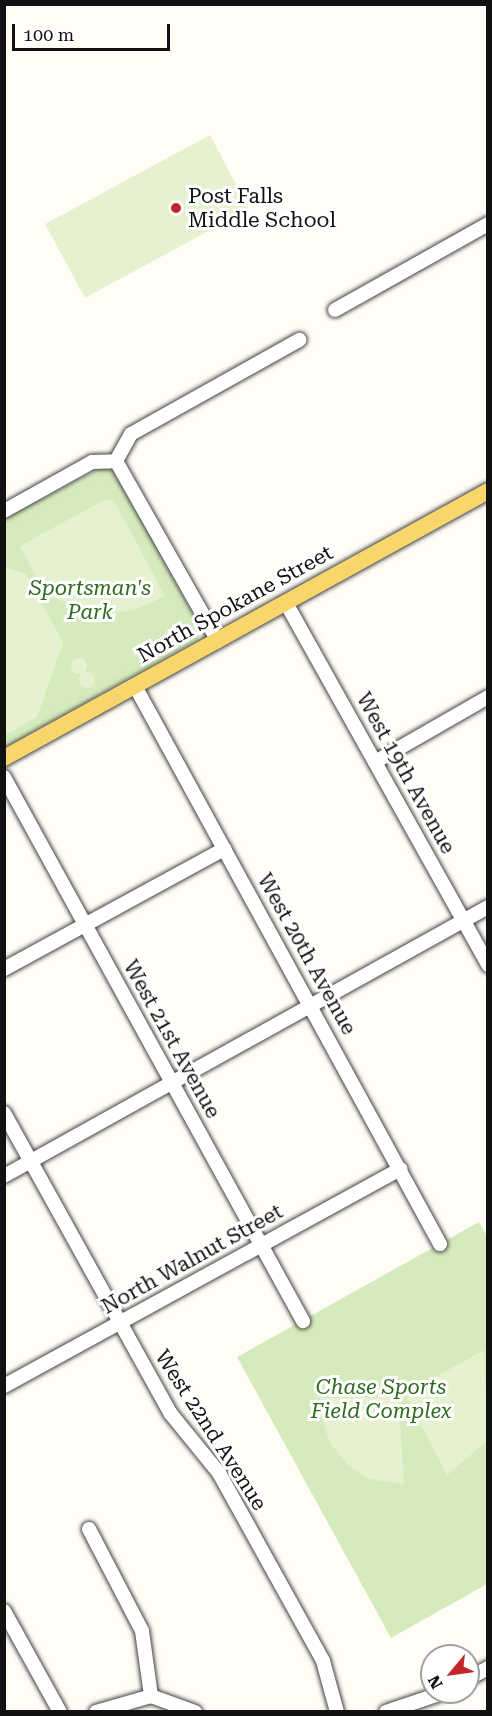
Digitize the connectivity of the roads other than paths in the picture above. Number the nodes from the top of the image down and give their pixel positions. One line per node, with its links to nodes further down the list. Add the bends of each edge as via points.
1 (488, 224): 2 (street)
2 (334, 310)
3 (299, 340): 4 (street, via 131,434)
4 (116, 461): 6 (street, via 92,462); 8 (street)
5 (488, 491): 7 (main road, North Spokane Street)
6 (4, 511)
7 (286, 603): 8 (main road, North Spokane Street); 12 (street, West 19th Avenue)
8 (218, 641): 9 (main road, North Spokane Street)
9 (135, 686): 11 (main road, North Spokane Street); 14 (street, West 20th Avenue)
10 (488, 697): 12 (street)
11 (4, 758)
12 (375, 762): 16 (street, West 19th Avenue)
13 (4, 777): 17 (street, West 21st Avenue)
14 (224, 849): 17 (street); 20 (street, West 20th Avenue)
15 (488, 906): 16 (street)
16 (463, 920): 18 (street, West 19th Avenue); 20 (street)
17 (85, 923): 19 (street); 21 (street, West 21st Avenue)
18 (488, 965)
19 (4, 969)
20 (311, 1006): 21 (street); 24 (street, West 20th Avenue)
21 (172, 1083): 23 (street); 27 (street, West 21st Avenue)
22 (4, 1113): 23 (street, West 22nd Avenue)
23 (32, 1161): 25 (street); 29 (street, West 22nd Avenue)
24 (400, 1169): 26 (street, West 20th Avenue); 27 (street, North Walnut Street)
25 (4, 1176)
26 (440, 1244)
27 (261, 1245): 28 (street, West 21st Avenue); 29 (street, North Walnut Street)
28 (303, 1320)
29 (120, 1323): 30 (street, North Walnut Street); 38 (street, West 22nd Avenue, via 171,1414 219,1473 323,1661)
30 (4, 1386)
31 (89, 1529): 33 (street, via 142,1631)
32 (4, 1611): 35 (street)
33 (151, 1696): 36 (street); 37 (street)
34 (420, 1700): 39 (street)
35 (60, 1712)
36 (96, 1712)
37 (195, 1712)
38 (337, 1712)
39 (386, 1712)

